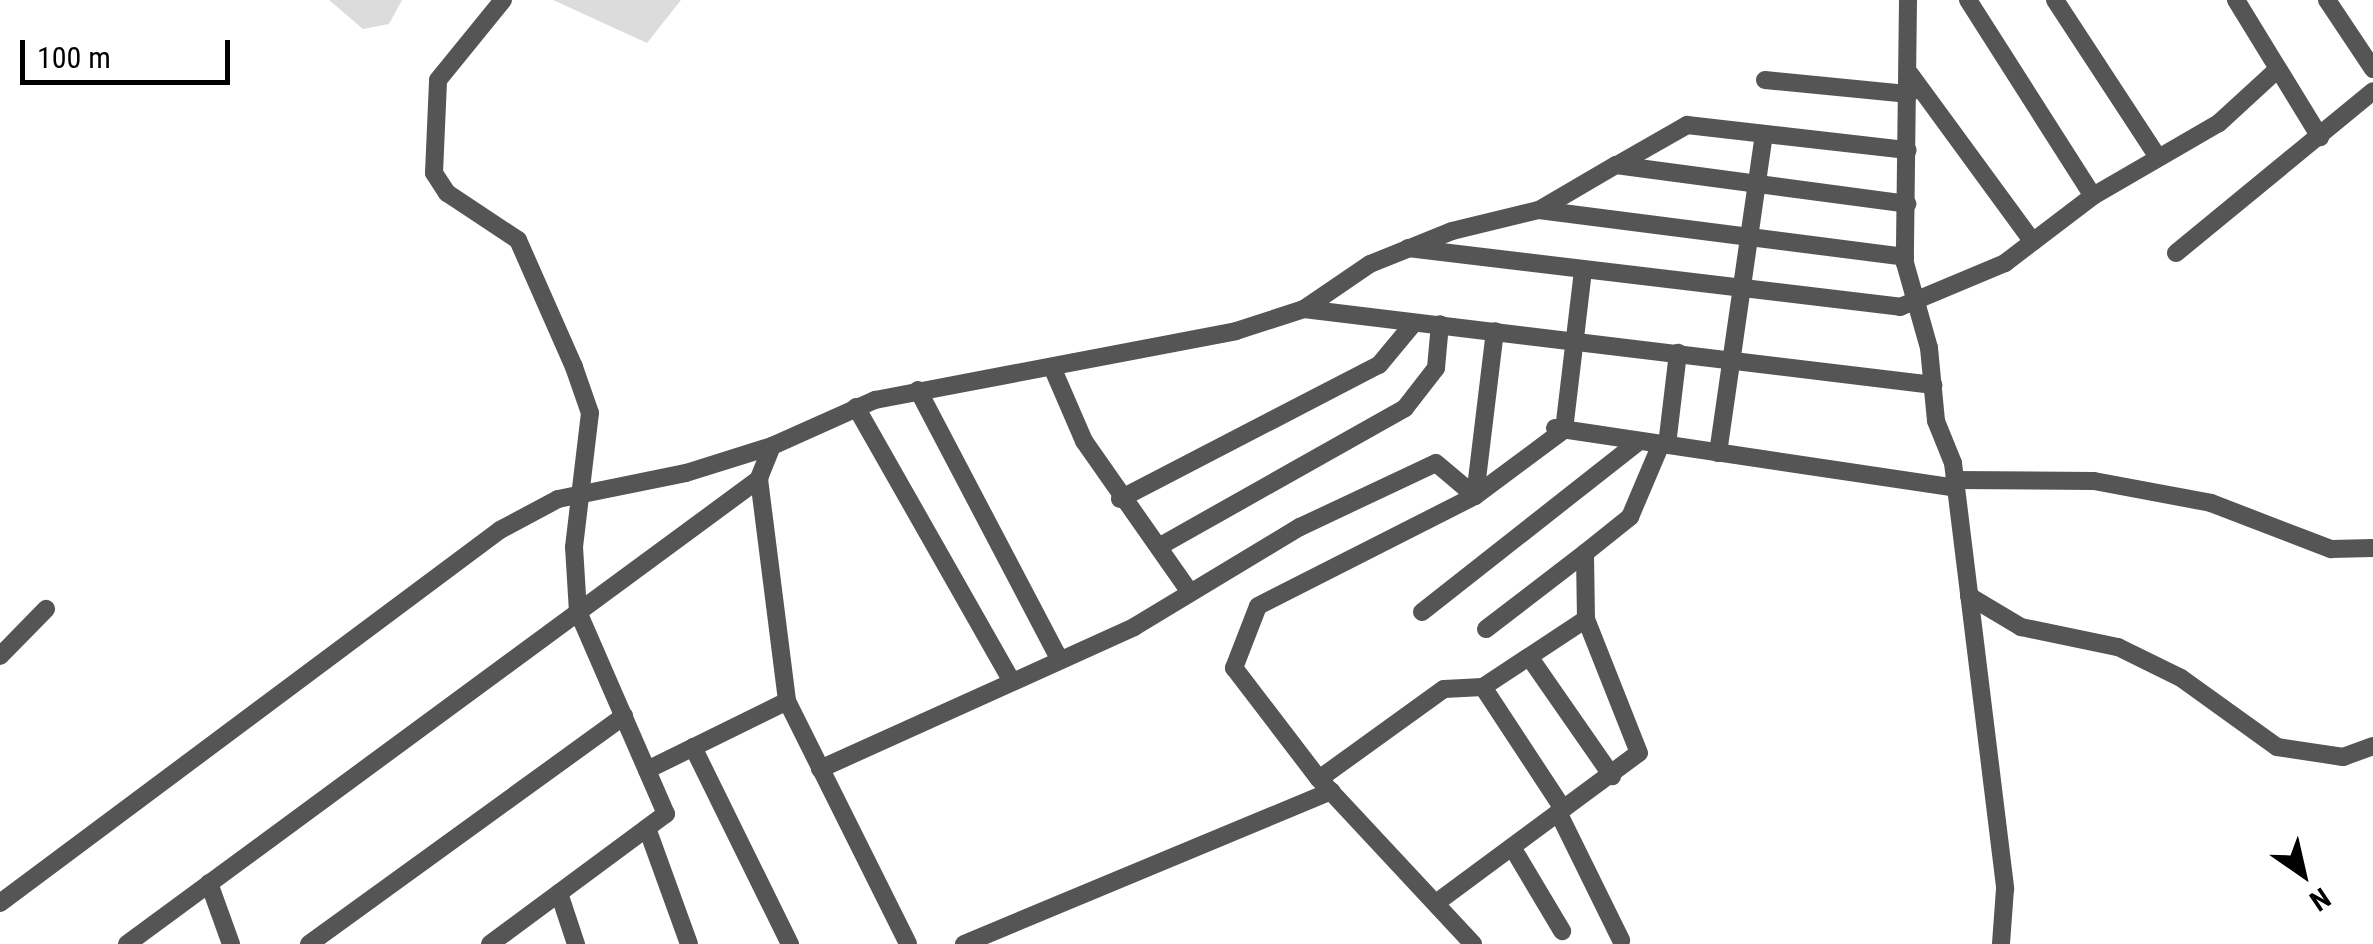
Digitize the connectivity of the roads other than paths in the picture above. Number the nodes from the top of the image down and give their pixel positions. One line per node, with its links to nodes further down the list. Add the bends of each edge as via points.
1 (503, 0): 48 (street, via 438,80 434,172 447,193 518,240 590,413)
2 (1908, 0): 9 (street)
3 (1968, 0): 19 (street)
4 (2055, 0): 16 (street)
5 (2236, 0): 7 (street)
6 (2335, 3): 8 (street)
7 (2278, 69): 14 (street); 16 (street, via 2219,123)
8 (2373, 69)
9 (1910, 74): 12 (street); 23 (street)
10 (1765, 80): 12 (street)
11 (2373, 92): 14 (street)
12 (1909, 94): 15 (street)
13 (1764, 134): 15 (street); 17 (street, via 1687,125); 18 (street)
14 (2320, 137): 25 (street)
15 (1908, 150): 20 (street)
16 (2157, 156): 19 (street)
17 (1616, 165): 18 (street); 21 (street)
18 (1757, 184): 20 (street); 22 (street)
19 (2093, 196): 23 (street)
20 (1907, 204): 26 (street)
21 (1539, 210): 22 (street); 24 (street)
22 (1751, 237): 26 (street); 28 (street)
23 (2033, 242): 29 (street, via 2005,263)
24 (1408, 248): 27 (street); 30 (street, via 1370,264)
25 (2176, 253)
26 (1906, 256): 29 (street)
27 (1583, 270): 28 (street); 34 (street)
28 (1738, 288): 29 (street, via 1900,308); 36 (street)
29 (1918, 300): 38 (street)
30 (1304, 309): 31 (street); 37 (street, via 1236,331)
31 (1413, 324): 32 (street); 50 (street, via 1379,364)
32 (1440, 324): 33 (street); 51 (street, via 1436,368 1404,408)
33 (1495, 331): 34 (street); 49 (street)
34 (1573, 340): 35 (street); 41 (street)
35 (1678, 353): 36 (street); 43 (street)
36 (1729, 360): 38 (street); 45 (street)
37 (1052, 366): 39 (street); 50 (street, via 1084,441)
38 (1933, 384): 47 (street)
39 (918, 390): 40 (street); 63 (street)
40 (856, 407): 44 (street); 64 (street)
41 (1555, 428): 42 (street); 49 (street)
42 (1639, 441): 43 (street); 58 (street)
43 (1664, 445): 45 (street); 53 (street, via 1630,518)
44 (772, 446): 46 (street); 48 (street, via 686,473)
45 (1718, 452): 47 (street)
46 (758, 479): 57 (street); 66 (street)
47 (1955, 484): 52 (street, via 2094,481 2211,503 2332,548); 55 (street)
48 (581, 492): 57 (street, via 574,546); 79 (street, via 500,530)
49 (1475, 496): 54 (street, via 1436,463 1300,526); 73 (street, via 1258,606 1234,668)
50 (1120, 499): 51 (street)
51 (1162, 545): 54 (street)
52 (2373, 548)
53 (1585, 553): 59 (street); 60 (street)
54 (1189, 591): 63 (street, via 1134,627)
55 (1969, 596): 68 (street, via 2021,627 2118,647 2181,678 2278,748 2342,757); 93 (street, via 2005,889)
56 (46, 609): 61 (street)
57 (578, 612): 67 (street); 77 (street)
58 (1422, 612)
59 (1586, 619): 62 (street); 72 (street, via 1639,752)
60 (1486, 630)
61 (0, 656)
62 (1530, 658): 65 (street); 72 (street)
63 (1060, 660): 64 (street)
64 (1012, 682): 70 (street)
65 (1483, 687): 73 (street, via 1444,689); 74 (street)
66 (787, 701): 69 (street); 70 (street)
67 (624, 716): 71 (street); 85 (street)
68 (2373, 746)
69 (693, 747): 71 (street); 89 (street)
70 (820, 769): 90 (street)
71 (647, 770): 75 (street, via 666,814)
72 (1612, 776): 74 (street)
73 (1325, 785): 80 (street); 91 (street)
74 (1561, 810): 76 (street); 82 (street)
75 (648, 828): 78 (street); 88 (street)
76 (1512, 847): 80 (street); 81 (street)
77 (210, 883): 83 (street); 84 (street)
78 (559, 893): 86 (street); 87 (street)
79 (0, 903)
80 (1436, 903): 92 (street)
81 (1562, 931)
82 (1621, 940)
83 (126, 944)
84 (231, 944)
85 (309, 944)
86 (490, 944)
87 (576, 944)
88 (689, 944)
89 (790, 944)
90 (908, 944)
91 (964, 944)
92 (1473, 944)
93 (2001, 944)

